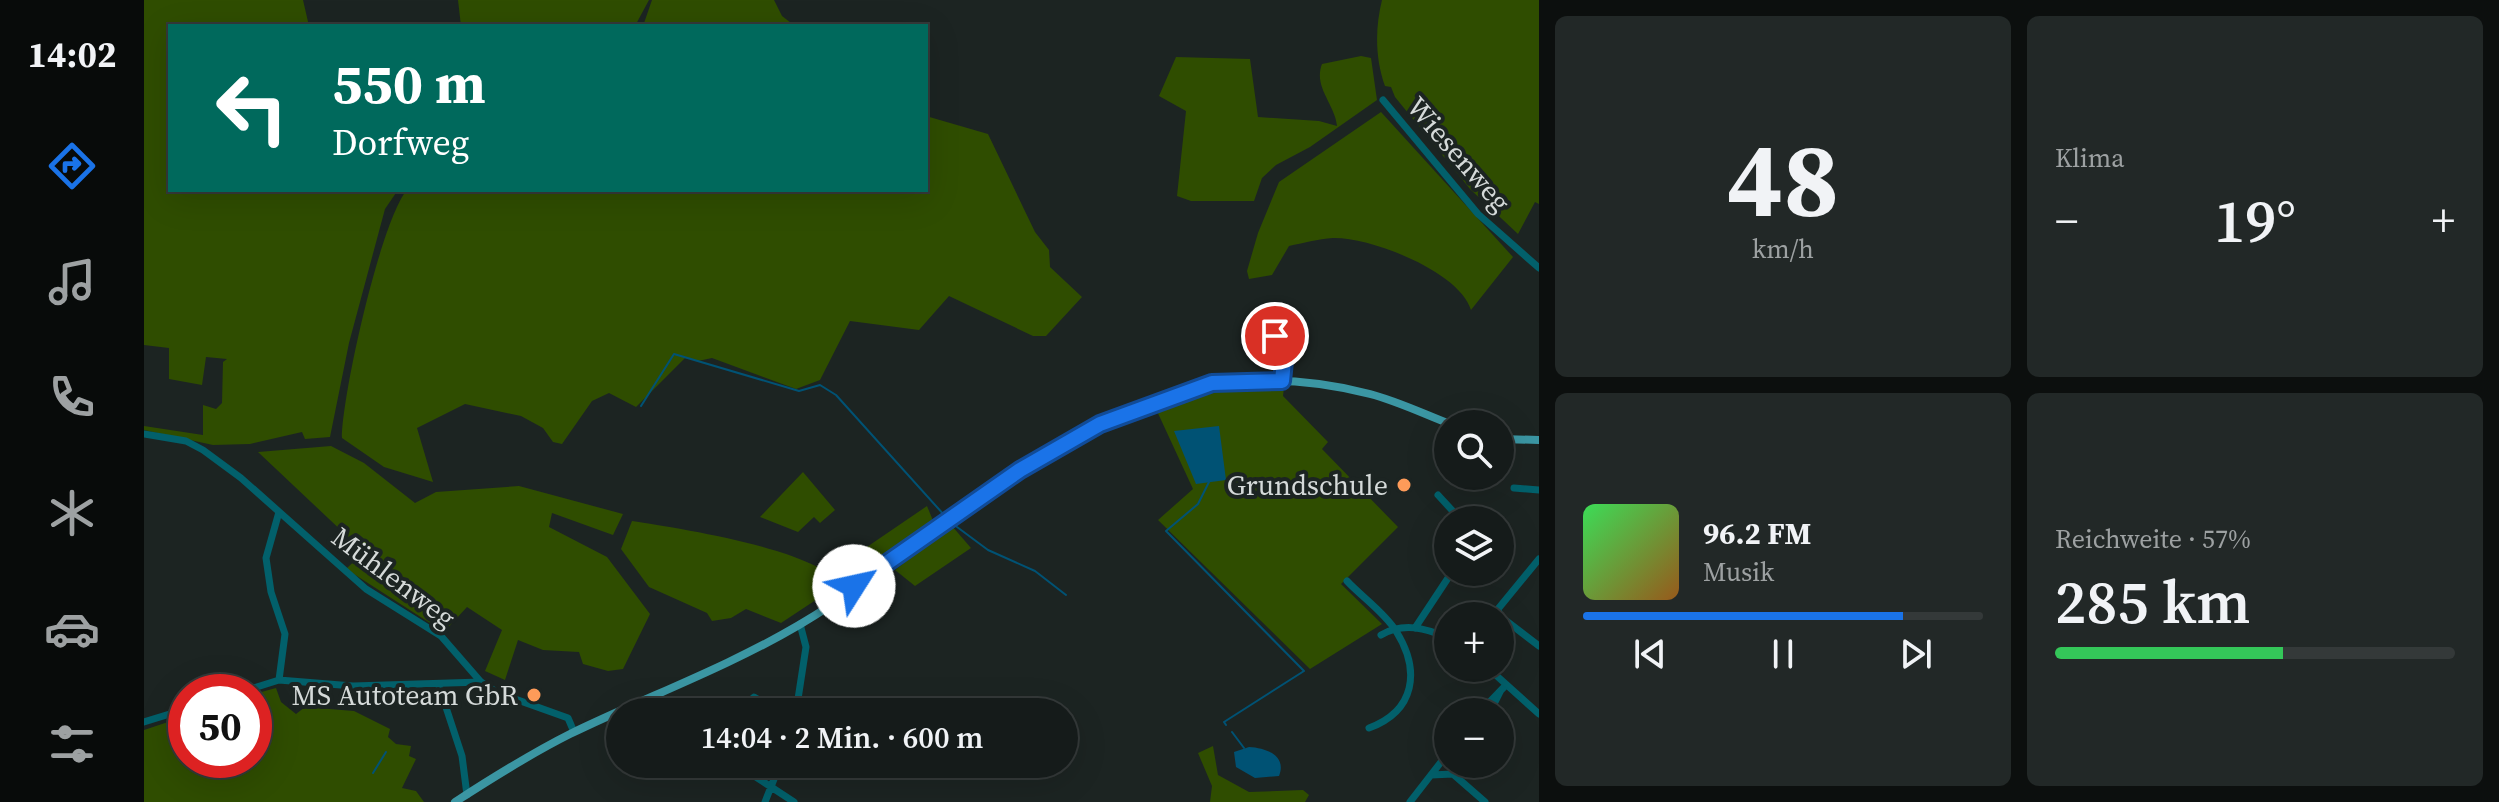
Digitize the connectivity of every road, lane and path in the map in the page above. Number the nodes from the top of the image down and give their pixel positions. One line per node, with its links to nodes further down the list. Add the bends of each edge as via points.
1 (1383, 100): 2 (street, Wiesenweg, via 1478,214)
2 (1539, 268)
3 (1275, 336): 4 (street, via 1284,361)
4 (1282, 381): 5 (main road, via 1373,394); 18 (main road, via 1212,383 1100,424 1020,470)
5 (1434, 418)
6 (144, 434): 13 (street, Mühlenweg, via 186,441 203,450)
7 (1514, 439): 8 (main road)
8 (1539, 440)
9 (1514, 488): 10 (street)
10 (1539, 490)
11 (1438, 495): 12 (street)
12 (1448, 506)
13 (279, 512): 25 (street, via 266,558 285,634); 27 (street, Mühlenweg, via 366,589 441,636)
14 (1539, 559): 17 (street)
15 (1347, 581): 20 (street)
16 (1443, 586): 21 (street)
17 (1504, 602)
18 (800, 624): 31 (main road); 32 (street, via 806,647)
19 (1514, 627): 24 (street)
20 (1395, 628): 21 (street); 23 (street); 38 (street, via 1408,668 1407,700 1389,721)
21 (1415, 628): 22 (street)
22 (1434, 634)
23 (1381, 635)
24 (1539, 646)
25 (279, 680): 26 (street); 30 (street)
26 (272, 682)
27 (481, 682): 30 (street); 39 (street, Mühlenweg, via 568,718)
28 (1503, 682): 29 (street)
29 (1506, 685): 33 (street); 34 (street)
30 (439, 686): 47 (street, via 462,756)
31 (653, 698)
32 (798, 698)
33 (1494, 698)
34 (1539, 714)
35 (168, 715): 37 (street)
36 (606, 718): 39 (main road)
37 (144, 722)
38 (1369, 728)
39 (574, 732): 47 (main road)
40 (1434, 771): 41 (street)
41 (1431, 775): 42 (street); 52 (street)
42 (1434, 775)
43 (757, 778): 46 (street)
44 (775, 778): 46 (street)
45 (1458, 778): 53 (street)
46 (772, 788): 49 (street); 50 (street); 51 (street)
47 (467, 795): 48 (main road)
48 (455, 802)
49 (765, 802)
50 (771, 802)
51 (794, 802)
52 (1410, 802)
53 (1485, 802)

